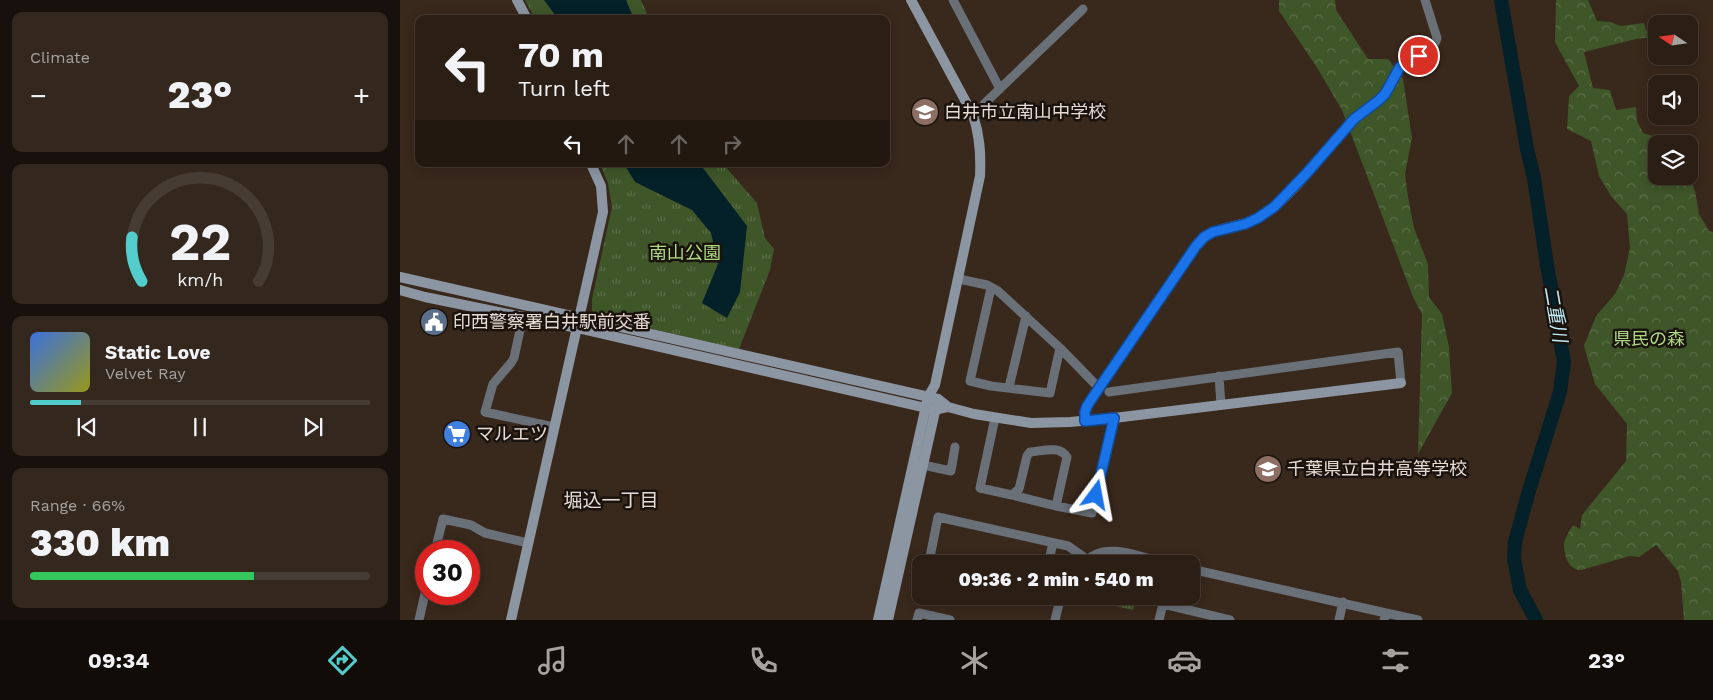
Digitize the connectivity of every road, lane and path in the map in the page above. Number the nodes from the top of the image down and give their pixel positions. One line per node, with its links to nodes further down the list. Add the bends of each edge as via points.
1 (517, 0): 6 (street)
2 (911, 0): 11 (street, via 979,132 980,176)
3 (954, 0): 7 (street)
4 (1425, 0): 21 (street, via 1437,38 1432,49 1400,67 1385,94 1354,119 1274,207 1245,224 1204,237)
5 (1083, 9): 7 (street)
6 (525, 15)
7 (1000, 89): 8 (street)
8 (984, 104)
9 (592, 167): 16 (street, via 601,186 603,212)
10 (400, 277): 16 (street)
11 (959, 279): 12 (street); 23 (street)
12 (991, 288): 15 (street); 20 (street, via 970,381)
13 (400, 290): 14 (street)
14 (523, 316): 16 (street); 30 (street, via 514,358 493,384 485,412)
15 (1026, 316): 17 (street); 20 (street)
16 (578, 322): 23 (street); 26 (street); 30 (street)
17 (1060, 348): 20 (street, via 1050,393); 21 (street)
18 (1219, 376): 19 (street, via 1398,352); 22 (street); 24 (street)
19 (1401, 383): 24 (street)
20 (1009, 387)
21 (1099, 388): 29 (street, via 1087,406)
22 (1108, 392)
23 (933, 398): 25 (street); 26 (street)
24 (1221, 405): 28 (street)
25 (948, 407): 26 (street); 27 (street)
26 (930, 409): 32 (street); 52 (street)
27 (995, 418): 29 (street, via 1031,423); 33 (street, via 980,488)
28 (1114, 418): 29 (street); 34 (street, via 1092,514)
29 (1085, 421)
30 (554, 427): 36 (street)
31 (955, 447): 32 (street, via 951,470)
32 (923, 465): 53 (street)
33 (1012, 494): 34 (street); 34 (street, via 1019,488 1030,452 1058,449 1067,457)
34 (1056, 506)
35 (438, 540): 36 (street, via 443,519)
36 (528, 543): 51 (street)
37 (1053, 543): 38 (street, via 938,517); 39 (street); 40 (street, via 1068,546)
38 (930, 555)
39 (1050, 555)
40 (1078, 555)
41 (1095, 555): 42 (street, via 1113,551)
42 (1130, 555)
43 (1200, 571): 44 (street)
44 (1343, 602): 49 (street); 59 (street)
45 (422, 605): 50 (street)
46 (1059, 605): 56 (street)
47 (1163, 605): 57 (street)
48 (1180, 605): 58 (street)
49 (1385, 616): 60 (street)
50 (419, 620)
51 (511, 620)
52 (878, 620)
53 (888, 620)
54 (917, 620): 55 (street, via 919,613)
55 (950, 620)
56 (1055, 620)
57 (1159, 620)
58 (1230, 620)
59 (1339, 620)
60 (1418, 620)

